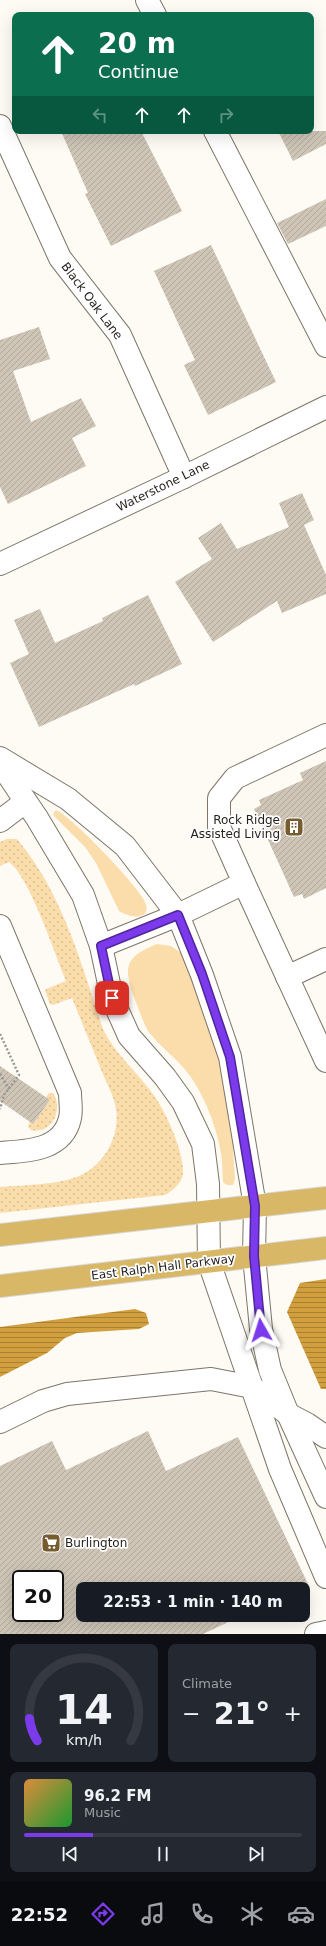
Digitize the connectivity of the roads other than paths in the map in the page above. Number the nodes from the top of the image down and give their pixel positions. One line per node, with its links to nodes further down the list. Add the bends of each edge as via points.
1 (147, 0): 2 (street)
2 (153, 12)
3 (0, 126): 7 (street, Black Oak Lane, via 60,258 120,335)
4 (217, 134): 5 (street)
5 (326, 346)
6 (326, 407): 7 (street, Waterstone Lane)
7 (184, 477): 8 (street, Waterstone Lane)
8 (0, 564)
9 (326, 735): 14 (street, via 235,778 219,798 219,828)
10 (0, 758): 15 (street, via 68,799 125,846)
11 (0, 763): 12 (street)
12 (25, 802): 13 (street); 17 (street, via 83,895)
13 (0, 821)
14 (244, 883): 15 (street); 19 (street)
15 (178, 915): 17 (street); 23 (street, via 202,974 230,1057)
16 (0, 926): 21 (street, via 70,1093 70,1119 63,1133 53,1143 38,1149)
17 (101, 946): 24 (street, via 112,998 129,1036 183,1102 203,1144 208,1184)
18 (326, 959): 19 (street)
19 (287, 977): 20 (street)
20 (326, 1061)
21 (0, 1154)
22 (326, 1198): 23 (main road)
23 (255, 1206): 24 (main road); 27 (street)
24 (208, 1211): 25 (main road); 28 (street)
25 (0, 1235)
26 (326, 1248): 27 (main road, East Ralph Hall Parkway)
27 (254, 1256): 28 (main road, East Ralph Hall Parkway); 31 (street, via 261,1330 270,1370)
28 (208, 1262): 29 (main road, East Ralph Hall Parkway); 30 (street)
29 (0, 1286)
30 (252, 1387): 31 (street); 32 (street, via 211,1379 67,1394 43,1401); 35 (street, via 280,1469)
31 (288, 1414): 33 (street); 34 (street)
32 (0, 1422)
33 (326, 1437)
34 (326, 1497)
35 (326, 1577)
36 (326, 1632): 37 (street)
37 (316, 1634)

